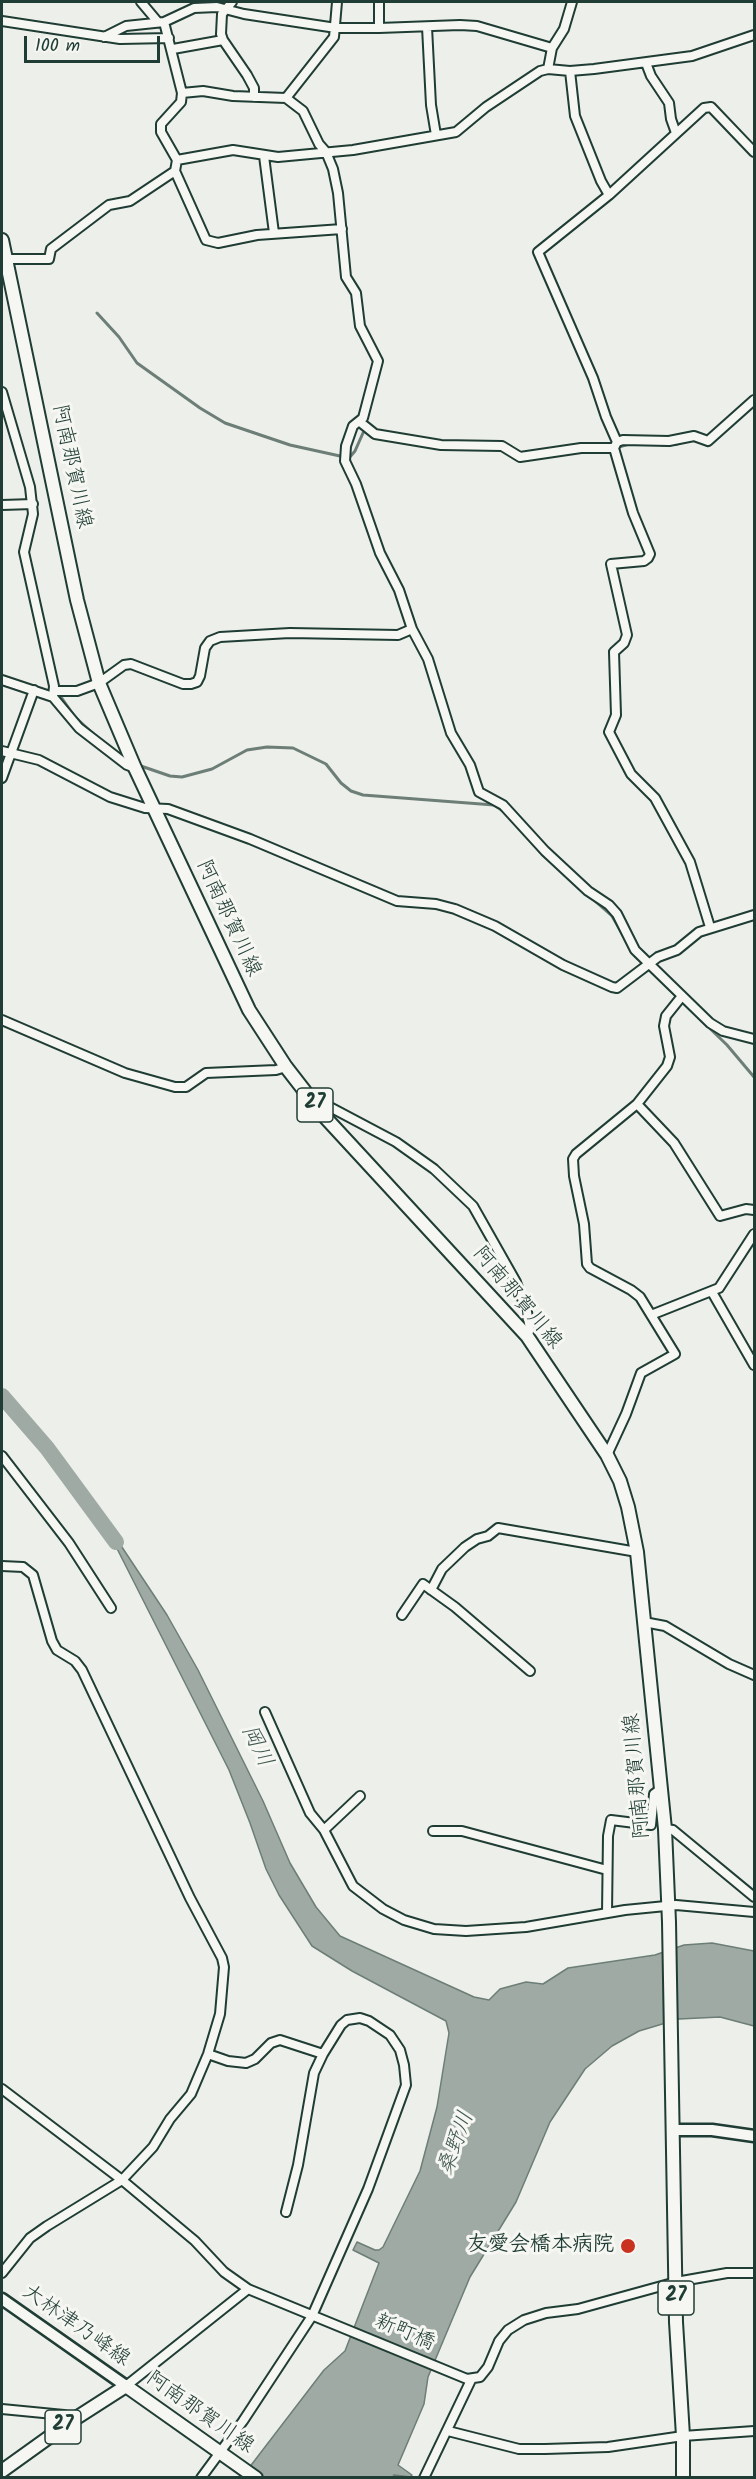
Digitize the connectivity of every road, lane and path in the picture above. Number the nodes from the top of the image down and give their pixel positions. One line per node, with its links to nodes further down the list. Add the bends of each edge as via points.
1 (141, 2): 9 (street)
2 (232, 2): 7 (street)
3 (337, 2): 11 (street)
4 (379, 2): 12 (street)
5 (572, 2): 17 (street, via 564,29)
6 (186, 5): 7 (street); 9 (street)
7 (226, 8): 11 (street); 16 (street, via 222,14)
8 (2, 21): 14 (street)
9 (161, 22): 14 (street, via 126,26); 15 (street)
10 (427, 27): 12 (street); 17 (street, via 477,26); 26 (street)
11 (336, 28): 12 (street); 24 (street, via 334,37)
12 (379, 28)
13 (754, 35): 19 (street, via 692,56)
14 (104, 37): 15 (street)
15 (169, 38): 18 (street)
16 (222, 40): 18 (street); 23 (street, via 247,75)
17 (552, 48): 20 (street)
18 (173, 49): 22 (street)
19 (646, 63): 21 (street); 25 (street, via 669,103)
20 (548, 69): 21 (street); 26 (street, via 531,76 456,132)
21 (570, 71): 32 (street, via 575,116)
22 (182, 93): 23 (street, via 203,91); 30 (street, via 181,102 161,124 161,132)
23 (254, 97): 24 (street)
24 (286, 98): 27 (street, via 303,111)
25 (676, 134): 28 (street, via 704,108 711,107); 32 (street)
26 (436, 135): 27 (street)
27 (326, 152): 29 (street); 33 (street, via 338,193)
28 (754, 152)
29 (264, 156): 30 (street, via 233,150); 34 (street)
30 (177, 160): 31 (street)
31 (175, 171): 34 (street, via 206,240 218,243); 36 (street, via 130,201 109,205 51,249 49,259)
32 (609, 195): 40 (street, via 538,252 593,378)
33 (342, 229): 34 (street); 39 (street, via 346,277 356,293 360,326 378,361)
34 (274, 233)
35 (2, 240): 36 (main road, 阿南那賀川線 / 27)
36 (5, 259): 45 (main road, 阿南那賀川線 / 27, via 87,645)
37 (2, 392): 41 (street)
38 (754, 400): 40 (street, via 708,441 694,436 669,441 623,440)
39 (360, 422): 40 (street, via 375,434 441,445 502,446 520,457); 43 (street, via 353,426 345,461)
40 (616, 445): 53 (street, via 633,513 650,554 644,561 611,564 627,635 614,652 616,716 609,732 631,774 655,798 690,862)
41 (33, 504): 42 (street); 47 (street, via 24,552)
42 (2, 505)
43 (412, 629): 45 (street, via 398,635 290,633 220,637 205,648 197,682 183,684 130,664); 54 (street, via 428,659 452,733 470,765 479,792 503,805 545,851 609,905)
44 (2, 680): 46 (street)
45 (99, 683): 47 (street); 49 (main road, 阿南那賀川線 / 27)
46 (34, 690): 47 (street); 48 (street)
47 (54, 694): 49 (street, via 78,728)
48 (5, 752): 50 (street); 51 (street, via 39,760 110,797)
49 (135, 768): 51 (main road, 阿南那賀川線 / 27)
50 (2, 778)
51 (154, 808): 54 (street, via 168,808 250,839 396,901 455,909 612,987 617,988); 58 (main road, 阿南那賀川線 / 27, via 249,1010)
52 (754, 915): 53 (street)
53 (710, 927): 54 (street)
54 (647, 966): 55 (street)
55 (680, 999): 57 (street, via 723,1031); 59 (street, via 666,1016 664,1026 670,1058 667,1066)
56 (2, 1020): 58 (street, via 124,1074 175,1087 186,1087 206,1074)
57 (754, 1039)
58 (286, 1067): 60 (main road, 阿南那賀川線 / 27)
59 (637, 1104): 61 (street, via 674,1143 720,1216); 64 (street, via 576,1154 573,1168 587,1264 632,1290)
60 (316, 1106): 65 (main road, 阿南那賀川線 / 27); 65 (street, via 328,1106 396,1142 434,1169 473,1206 516,1282 527,1312)
61 (754, 1210)
62 (754, 1234): 63 (street)
63 (712, 1292): 64 (street); 66 (street)
64 (651, 1315): 67 (street, via 675,1354 641,1373)
65 (527, 1336): 67 (main road, 阿南那賀川線 / 27)
66 (754, 1365)
67 (606, 1455): 69 (main road, 阿南那賀川線 / 27, via 620,1481)
68 (2, 1456): 72 (street, via 69,1543)
69 (636, 1552): 71 (street, via 498,1528 465,1547 442,1569); 74 (main road, 阿南那賀川線 / 27)
70 (2, 1566): 88 (street, via 23,1567 33,1575 52,1641 82,1670 222,1961 220,2014)
71 (431, 1590): 73 (street, via 423,1584 419,1586); 75 (street)
72 (111, 1608)
73 (402, 1615)
74 (644, 1622): 76 (street, via 665,1626); 78 (main road, 阿南那賀川線 / 27)
75 (530, 1671)
76 (754, 1675)
77 (265, 1712): 81 (street, via 310,1813)
78 (661, 1789): 80 (main road, 阿南那賀川線 / 27); 83 (street, via 654,1794 651,1825 611,1820)
79 (360, 1796): 81 (street)
80 (665, 1829): 84 (street, via 673,1830); 85 (main road, 阿南那賀川線 / 27)
81 (324, 1830): 87 (street, via 353,1886 404,1920 434,1929 466,1931 526,1926)
82 (433, 1831): 83 (street, via 462,1831)
83 (607, 1870): 87 (street)
84 (754, 1897)
85 (669, 1906): 86 (street); 87 (street); 91 (main road, 阿南那賀川線 / 27)
86 (754, 1912)
87 (607, 1913)
88 (208, 2054): 89 (street, via 246,2063 270,2043 280,2040); 94 (street, via 191,2094 141,2162)
89 (323, 2054): 95 (street, via 314,2073); 101 (street, via 347,2020 369,2021 390,2035 400,2050 406,2085 368,2188)
90 (2, 2089): 94 (street, 新町橋)
91 (673, 2124): 93 (main road); 98 (main road, 阿南那賀川線 / 27)
92 (754, 2128): 93 (street)
93 (749, 2135)
94 (122, 2180): 96 (street, via 30,2238); 99 (street, 新町橋)
95 (286, 2212)
96 (2, 2273)
97 (754, 2273): 98 (street)
98 (676, 2282): 102 (street, via 524,2320 508,2330 488,2367 480,2377); 108 (main road, 阿南那賀川線 / 27)
99 (248, 2289): 101 (street, 新町橋); 103 (street)
100 (2, 2299): 103 (main road, 大林津乃峰線)
101 (312, 2316): 102 (street, 新町橋); 109 (street)
102 (471, 2380): 106 (street)
103 (126, 2386): 105 (main road, 阿南那賀川線 / 27); 109 (main road, 阿南那賀川線)
104 (2, 2409): 105 (street, via 64,2415)
105 (73, 2420): 110 (main road, 阿南那賀川線 / 27)
106 (448, 2431): 108 (street, via 519,2449 608,2447); 113 (street)
107 (754, 2431): 108 (street)
108 (683, 2436): 114 (main road, 阿南那賀川線 / 27)
109 (223, 2454): 111 (street); 112 (main road, 阿南那賀川線)
110 (2, 2471)
111 (201, 2478)
112 (256, 2478)
113 (424, 2478)
114 (683, 2478)

